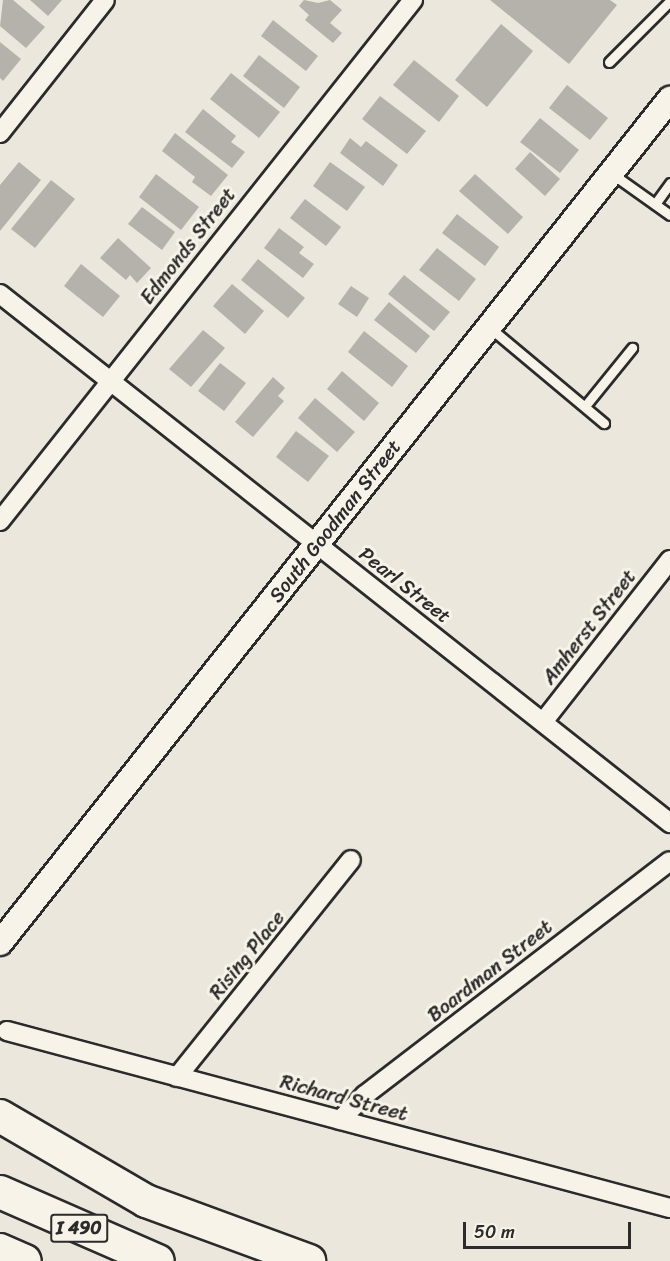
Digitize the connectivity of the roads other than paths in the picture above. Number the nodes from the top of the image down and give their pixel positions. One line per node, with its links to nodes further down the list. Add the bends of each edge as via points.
1 (105, 0): 6 (street)
2 (413, 0): 14 (street, Edmonds Street)
3 (670, 2): 4 (lane)
4 (609, 62)
5 (670, 99): 7 (main road, South Goodman Street)
6 (0, 133)
7 (611, 173): 9 (lane); 12 (main road, South Goodman Street)
8 (670, 183): 9 (lane)
9 (655, 204): 10 (lane)
10 (670, 215)
11 (0, 294): 14 (street, Pearl Street)
12 (489, 327): 15 (lane); 18 (main road, South Goodman Street)
13 (632, 348): 15 (lane)
14 (109, 382): 17 (street, Edmonds Street); 18 (street, Pearl Street)
15 (585, 406): 16 (lane)
16 (604, 423)
17 (0, 521)
18 (317, 543): 20 (street, Pearl Street); 24 (main road, South Goodman Street)
19 (670, 560): 20 (street, Amherst Street)
20 (543, 722): 21 (street, Pearl Street)
21 (670, 823)
22 (351, 860): 26 (street, Rising Place)
23 (670, 861): 28 (street, Boardman Street, via 365,1095)
24 (0, 944)
25 (7, 1031): 26 (street, Richard Street)
26 (177, 1077): 28 (street, Richard Street)
27 (0, 1116): 34 (highway, via 146,1201)
28 (340, 1120): 30 (street, Richard Street)
29 (0, 1192): 33 (highway, I 490)
30 (670, 1208)
31 (0, 1250): 32 (highway)
32 (25, 1261)
33 (158, 1261)
34 (309, 1261)

